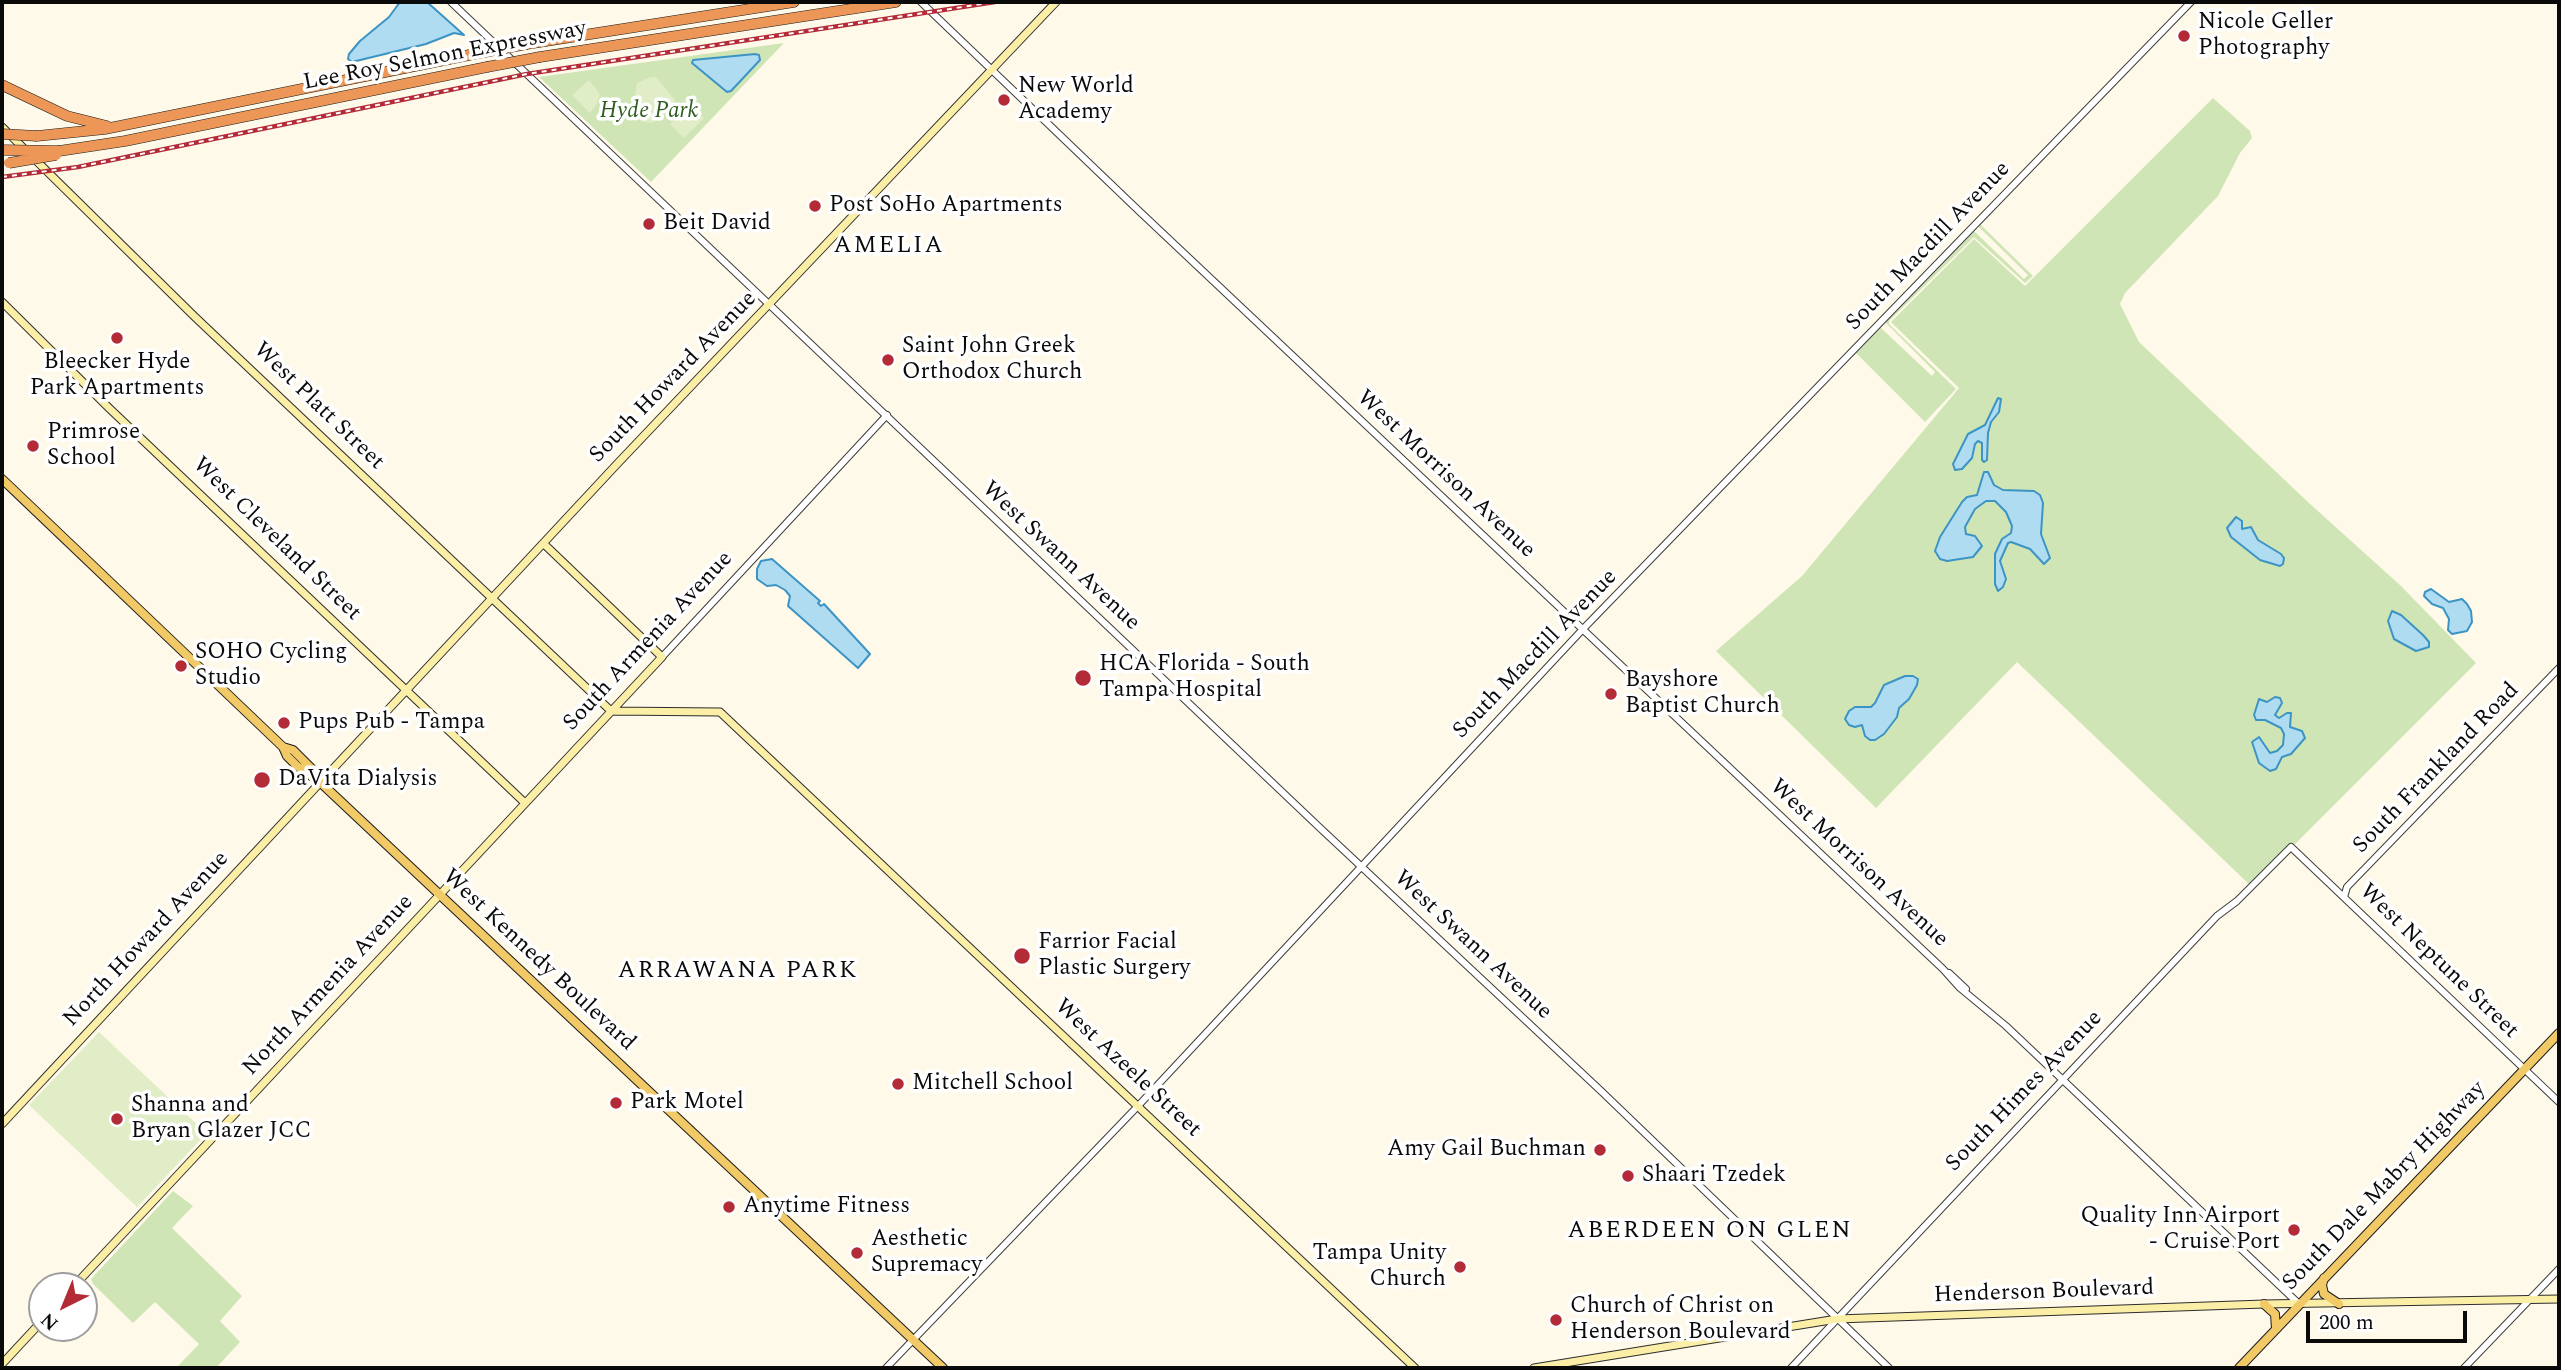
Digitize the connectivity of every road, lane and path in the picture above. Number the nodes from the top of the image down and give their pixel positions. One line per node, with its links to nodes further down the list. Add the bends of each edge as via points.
1 (451, 2): 16 (street, West Swann Avenue)
2 (794, 2): 10 (highway, Lee Roy Selmon Expressway, bridge, via 527,44)
3 (893, 2): 13 (highway, Lee Roy Selmon Expressway, bridge, via 540,57)
4 (921, 2): 7 (street, West Morrison Avenue)
5 (1056, 2): 7 (main road, South Howard Avenue)
6 (2191, 2): 21 (street, South Macdill Avenue)
7 (992, 70): 16 (main road, South Howard Avenue); 21 (street, West Morrison Avenue)
8 (2, 85): 10 (highway, via 73,118)
9 (2, 127): 20 (main road, West Platt Street)
10 (118, 127): 11 (highway, Lee Roy Selmon Expressway, bridge, via 75,134)
11 (2, 134)
12 (2, 150): 13 (highway, Lee Roy Selmon Expressway, bridge)
13 (63, 151): 14 (highway, bridge)
14 (5, 163)
15 (2, 302): 24 (main road, West Cleveland Street)
16 (770, 305): 17 (street, West Swann Avenue); 19 (main road, South Howard Avenue)
17 (887, 415): 22 (street, South Armenia Avenue); 29 (street, West Swann Avenue)
18 (2, 479): 26 (main road, West Kennedy Boulevard, via 283,747 293,750)
19 (544, 544): 20 (main road, South Howard Avenue); 22 (main road)
20 (492, 599): 24 (main road, South Howard Avenue); 25 (main road, West Platt Street)
21 (1583, 629): 29 (street, South Macdill Avenue); 34 (street, West Morrison Avenue)
22 (662, 657): 25 (main road, South Armenia Avenue)
23 (2559, 668): 31 (street, South Frankland Road, via 2347,887)
24 (406, 691): 26 (main road, South Howard Avenue); 27 (main road, West Cleveland Street)
25 (611, 711): 27 (main road, South Armenia Avenue); 36 (main road, West Azeele Street, via 720,712)
26 (318, 780): 30 (main road, West Kennedy Boulevard); 37 (main road, North Howard Avenue)
27 (525, 803): 30 (main road, South Armenia Avenue)
28 (2291, 847): 31 (street, West Neptune Street); 34 (street, South Himes Avenue, via 2217,916)
29 (1360, 866): 36 (street, South Macdill Avenue); 47 (street, West Swann Avenue)
30 (439, 896): 40 (main road, North Armenia Avenue); 50 (main road, West Kennedy Boulevard)
31 (2344, 897): 33 (street, West Neptune Street)
32 (2559, 1032): 33 (main road, South Dale Mabry Highway)
33 (2524, 1069): 35 (street, West Neptune Street); 41 (main road, South Dale Mabry Highway)
34 (2063, 1080): 45 (street, West Morrison Avenue); 47 (street, South Himes Avenue)
35 (2559, 1102)
36 (1138, 1106): 50 (street, South Macdill Avenue); 54 (main road, West Azeele Street)
37 (5, 1114): 38 (main road, North Howard Avenue)
38 (2, 1124)
39 (2559, 1269): 43 (street)
40 (87, 1272)
41 (2324, 1278): 45 (main road, South Dale Mabry Highway); 46 (main road, via 2325,1294)
42 (2559, 1299): 43 (main road, Henderson Boulevard)
43 (2530, 1300): 46 (main road, Henderson Boulevard); 59 (street)
44 (2264, 1304): 45 (main road, Henderson Boulevard); 47 (main road, Henderson Boulevard); 48 (main road, via 2275,1314)
45 (2299, 1304): 46 (main road, Henderson Boulevard); 48 (main road, South Dale Mabry Highway)
46 (2339, 1304)
47 (1837, 1319): 55 (main road, Henderson Boulevard); 56 (street, South Himes Avenue); 57 (street, West Swann Avenue)
48 (2276, 1329): 58 (main road, South Dale Mabry Highway)
49 (28, 1336): 51 (main road)
50 (914, 1340): 52 (street, South Macdill Avenue); 53 (main road)
51 (2, 1364)
52 (886, 1368)
53 (943, 1368)
54 (1415, 1368)
55 (1534, 1368)
56 (1791, 1368)
57 (1889, 1368)
58 (2239, 1368)
59 (2464, 1368)

